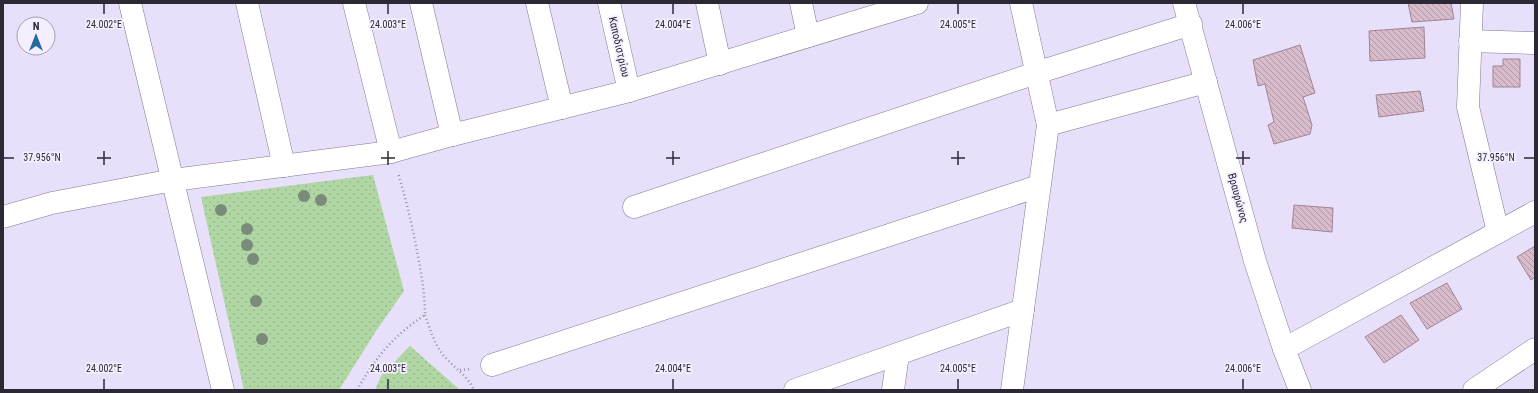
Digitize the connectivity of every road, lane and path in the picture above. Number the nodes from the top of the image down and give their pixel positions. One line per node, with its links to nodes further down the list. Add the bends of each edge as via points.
1 (130, 3): 26 (street)
2 (246, 3): 25 (street)
3 (354, 3): 24 (street)
4 (421, 3): 23 (street)
5 (538, 3): 21 (street)
6 (609, 3): 20 (street, Καποδιστρίου)
7 (707, 3): 17 (street)
8 (801, 3): 14 (street)
9 (1021, 3): 18 (street)
10 (1184, 3): 13 (street, Βραυρώνος)
11 (1472, 3): 15 (street)
12 (907, 4): 14 (street)
13 (1191, 24): 18 (street); 19 (street, Βραυρώνος)
14 (808, 36): 17 (street)
15 (1470, 41): 16 (street); 31 (street, via 1468,107)
16 (1535, 43)
17 (720, 64): 20 (street)
18 (1036, 73): 22 (street); 28 (street)
19 (1206, 82): 22 (street); 34 (street, Βραυρώνος, via 1255,261)
20 (629, 91): 21 (street)
21 (562, 108): 23 (street)
22 (1048, 125): 27 (street)
23 (452, 135): 24 (street)
24 (391, 152): 25 (street); 33 (path, via 408,208 421,271)
25 (284, 166): 26 (street)
26 (174, 180): 30 (street, via 52,203); 38 (street)
27 (1039, 186): 32 (street); 37 (street)
28 (634, 207)
29 (1535, 212): 31 (street)
30 (3, 217)
31 (1498, 232): 34 (street)
32 (1022, 310): 36 (street); 43 (street)
33 (425, 315): 39 (path, via 392,341); 40 (path, via 443,355 460,370)
34 (1284, 349): 44 (street, Βραυρώνος)
35 (1535, 349): 45 (street)
36 (898, 354): 41 (street); 42 (street)
37 (492, 365)
38 (223, 390)
39 (357, 390)
40 (474, 390)
41 (795, 390)
42 (893, 390)
43 (1012, 390)
44 (1300, 390)
45 (1474, 390)

